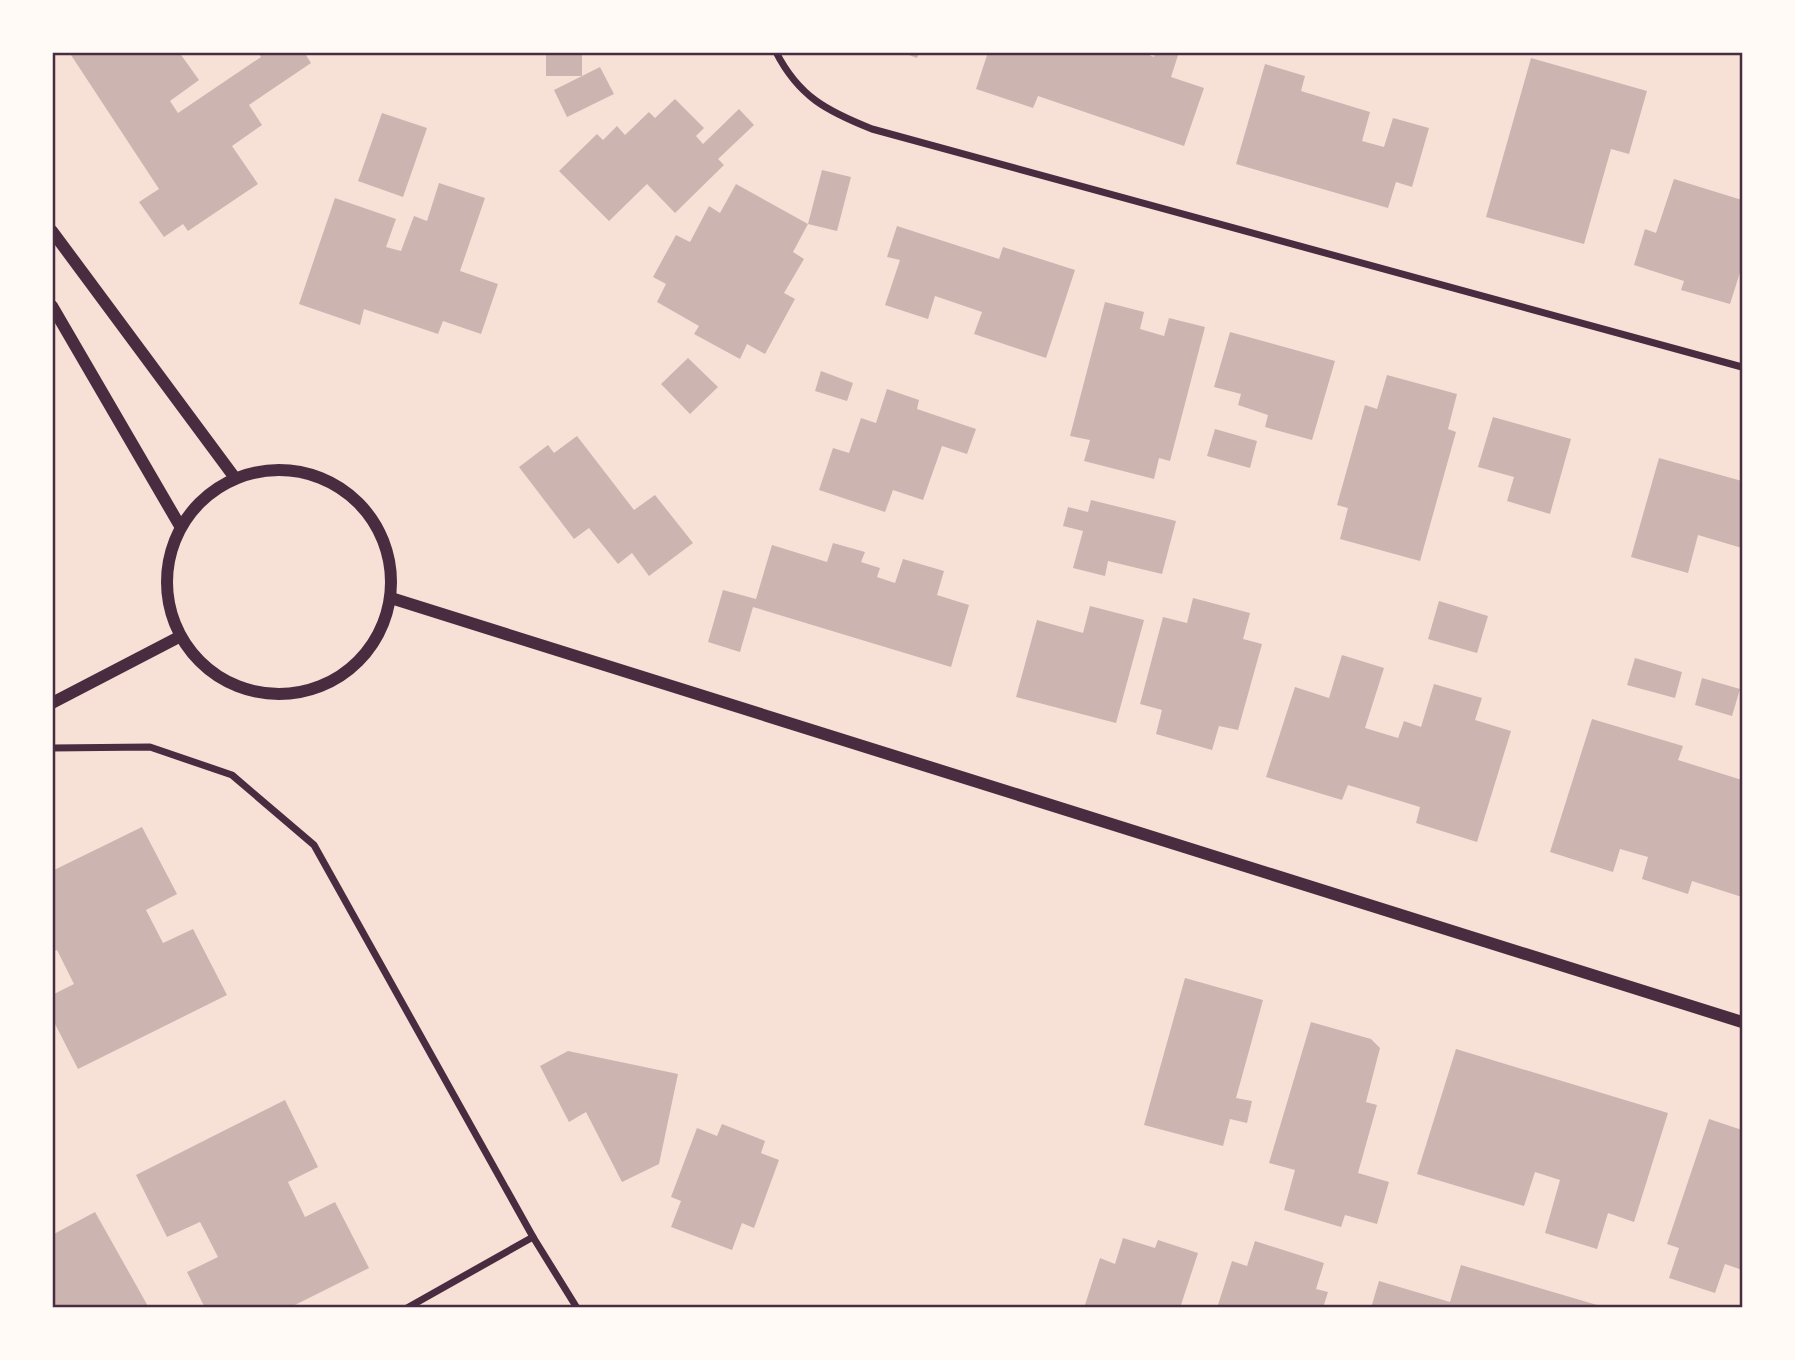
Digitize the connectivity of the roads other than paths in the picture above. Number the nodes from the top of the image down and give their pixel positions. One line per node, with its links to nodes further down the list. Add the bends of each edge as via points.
1 (776, 52): 4 (street, via 787,75 825,110 872,129)
2 (52, 232): 5 (street)
3 (52, 306): 6 (street)
4 (1742, 367)
5 (235, 478): 6 (street, via 214,490); 7 (street, via 274,470 313,474 348,493 380,534 389,559)
6 (180, 526): 8 (street, via 167,562 167,600)
7 (391, 598): 8 (street, via 377,639 349,671 311,691 260,694 213,674); 11 (street)
8 (179, 637): 9 (street)
9 (52, 703)
10 (52, 748): 12 (street, via 150,747 232,775 314,845)
11 (1742, 1022)
12 (533, 1237): 13 (street); 14 (street)
13 (407, 1307)
14 (577, 1307)

